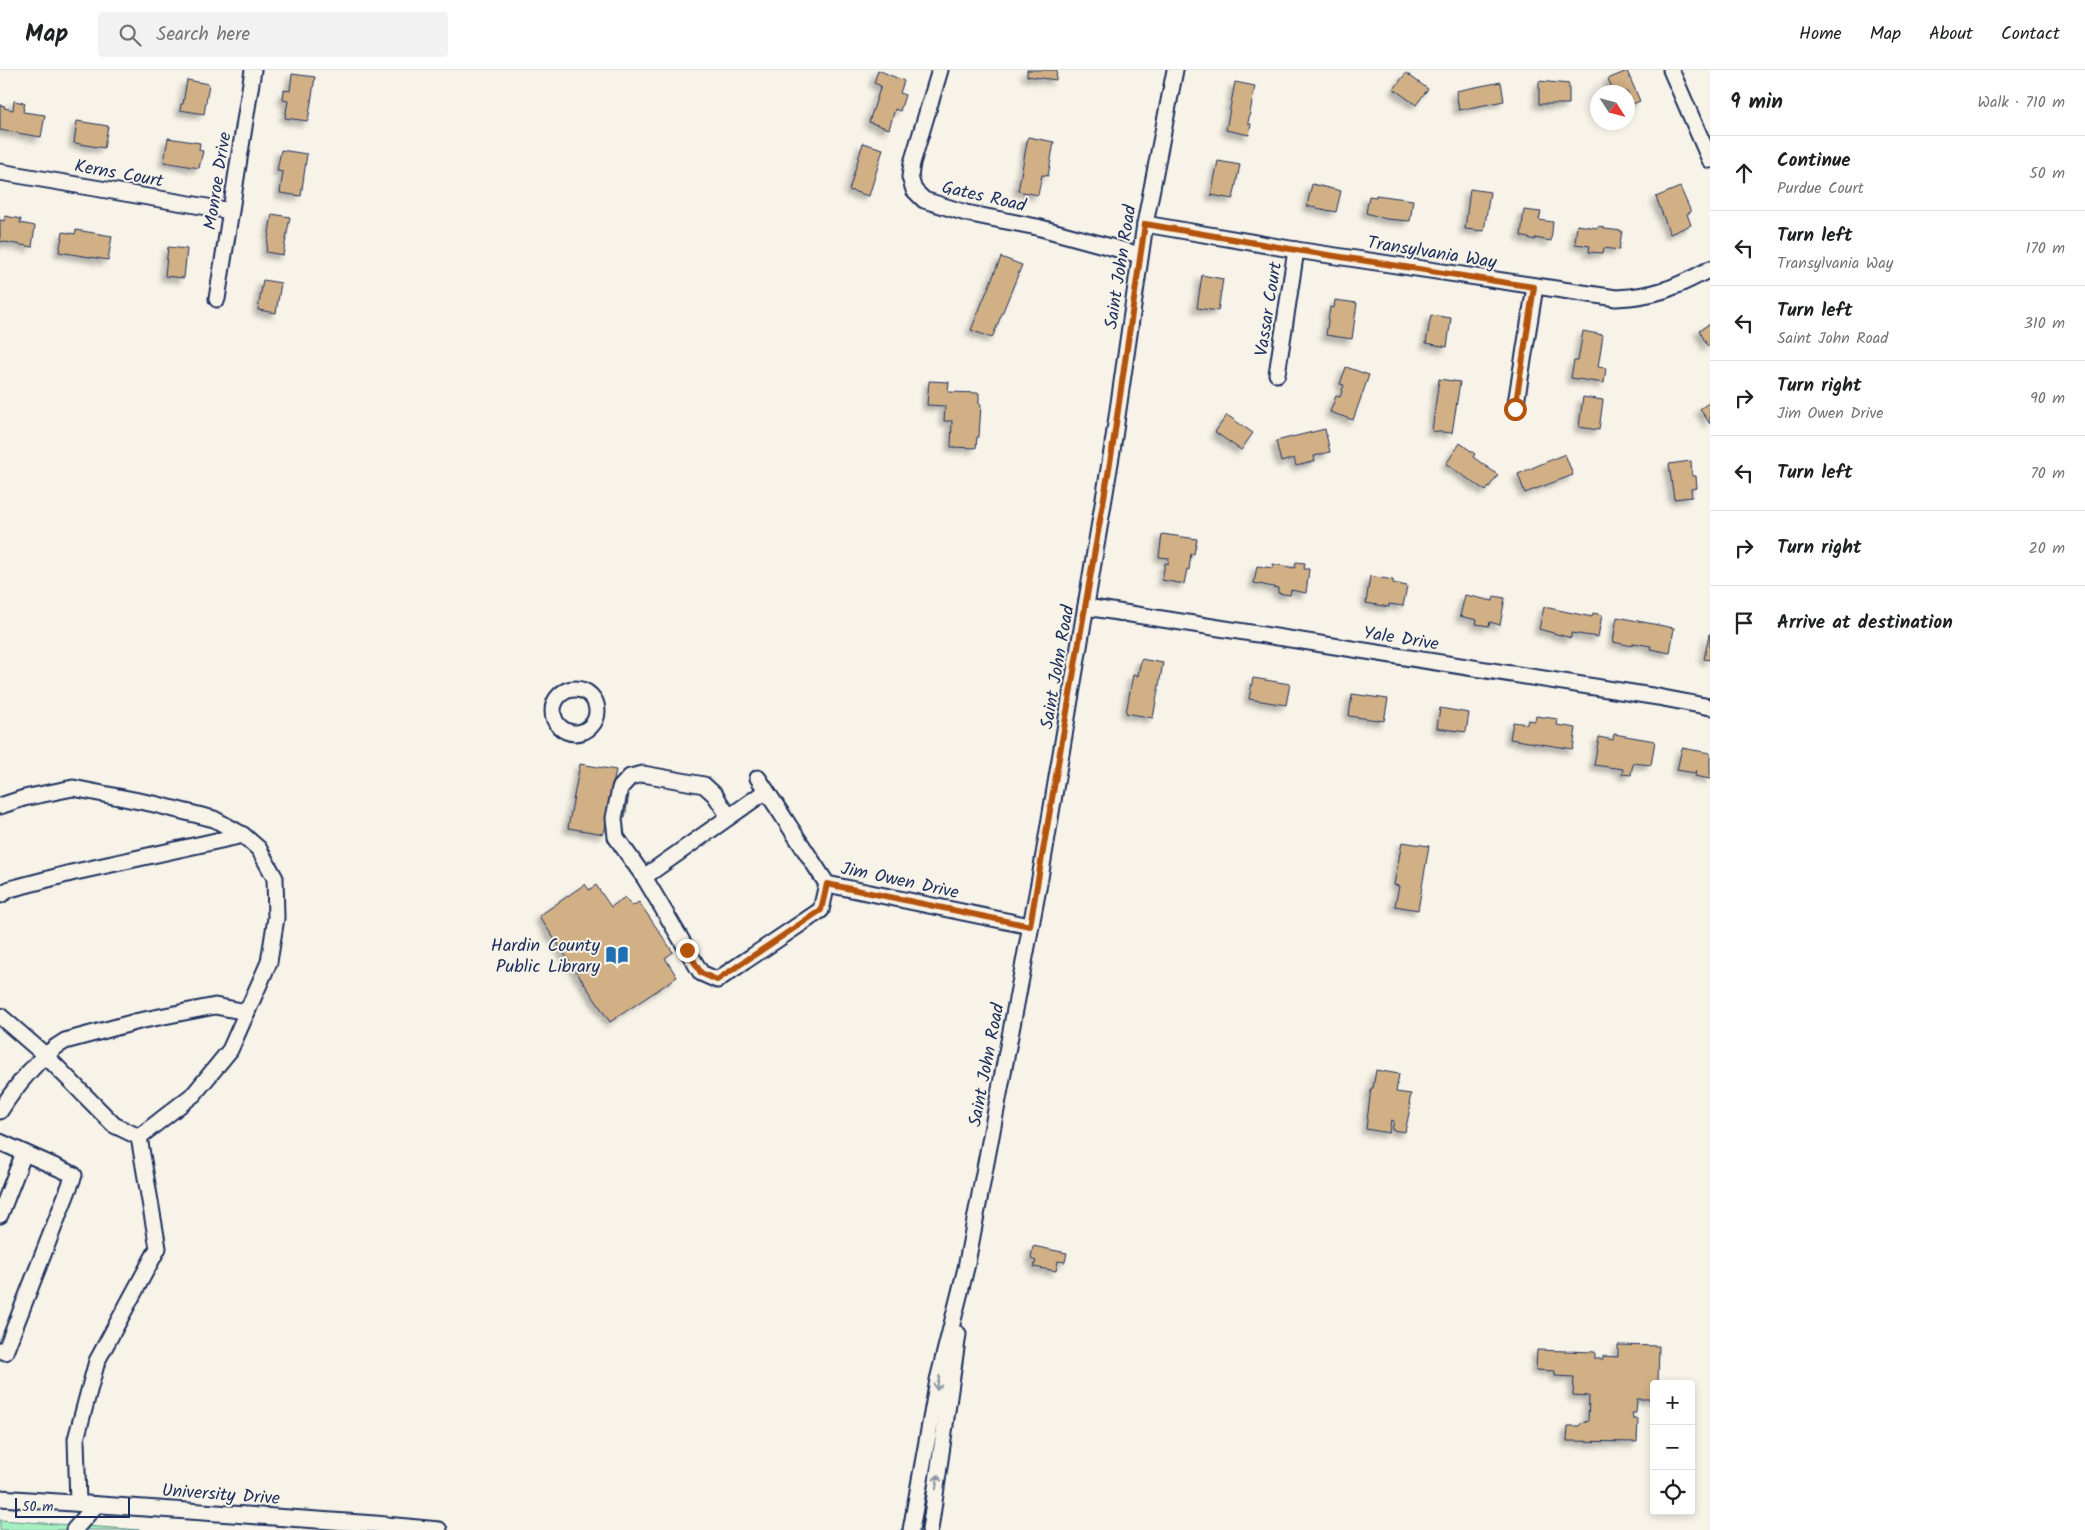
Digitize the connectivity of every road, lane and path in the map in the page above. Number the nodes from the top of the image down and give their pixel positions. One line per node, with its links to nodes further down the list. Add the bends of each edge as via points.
1 (253, 70): 7 (street, Monroe Drive)
2 (940, 70): 10 (street, Gates Road, via 910,177 914,190 924,200)
3 (1175, 70): 8 (street, Saint John Road)
4 (1671, 70): 5 (street)
5 (1710, 160)
6 (0, 172): 7 (street, Kerns Court)
7 (231, 211): 13 (street, Monroe Drive)
8 (1145, 224): 9 (street, Transylvania Way); 10 (street, Saint John Road)
9 (1296, 250): 12 (street, Transylvania Way); 14 (street, Vassar Court)
10 (1140, 255): 16 (street, Saint John Road)
11 (1710, 269): 12 (street, Transylvania Way, via 1674,288 1636,297 1616,298)
12 (1534, 287): 15 (street)
13 (217, 299)
14 (1277, 374)
15 (1515, 409)
16 (1086, 607): 17 (street, Yale Drive); 26 (street, Saint John Road)
17 (1710, 707)
18 (758, 778): 19 (street, Jim Owen Drive)
19 (766, 791): 21 (street); 24 (street, Jim Owen Drive)
20 (0, 806): 22 (street, via 73,788 214,819)
21 (729, 817): 23 (street); 23 (street, via 704,786 643,774 630,777 620,788 614,818 616,837)
22 (243, 834): 25 (street, via 71,873); 27 (street, via 259,849 275,878 276,918 269,962)
23 (644, 877): 24 (street, via 701,973 717,980 821,910)
24 (827, 884): 26 (street, Jim Owen Drive)
25 (0, 895)
26 (1030, 926): 35 (street, Saint John Road)
27 (247, 1012): 29 (street, via 215,1006 139,1021 65,1041); 31 (street, via 230,1050 194,1094)
28 (0, 1016): 29 (street)
29 (45, 1055): 30 (street); 31 (street, via 114,1125)
30 (0, 1111)
31 (139, 1138): 38 (street, via 158,1248 97,1361 76,1439)
32 (0, 1142): 33 (street)
33 (24, 1153): 34 (street); 36 (street, via 74,1175 5,1352)
34 (0, 1215)
35 (966, 1268): 43 (street, Saint John Road, one-way to 43, via 938,1380); 44 (street, Saint John Road, one-way to 35)
36 (0, 1350)
37 (0, 1498): 38 (street, University Drive)
38 (78, 1503): 39 (street, University Drive)
39 (96, 1505): 40 (street, University Drive); 41 (street)
40 (284, 1524): 42 (street, University Drive)
41 (74, 1530)
42 (439, 1530)
43 (911, 1530)
44 (930, 1530)

